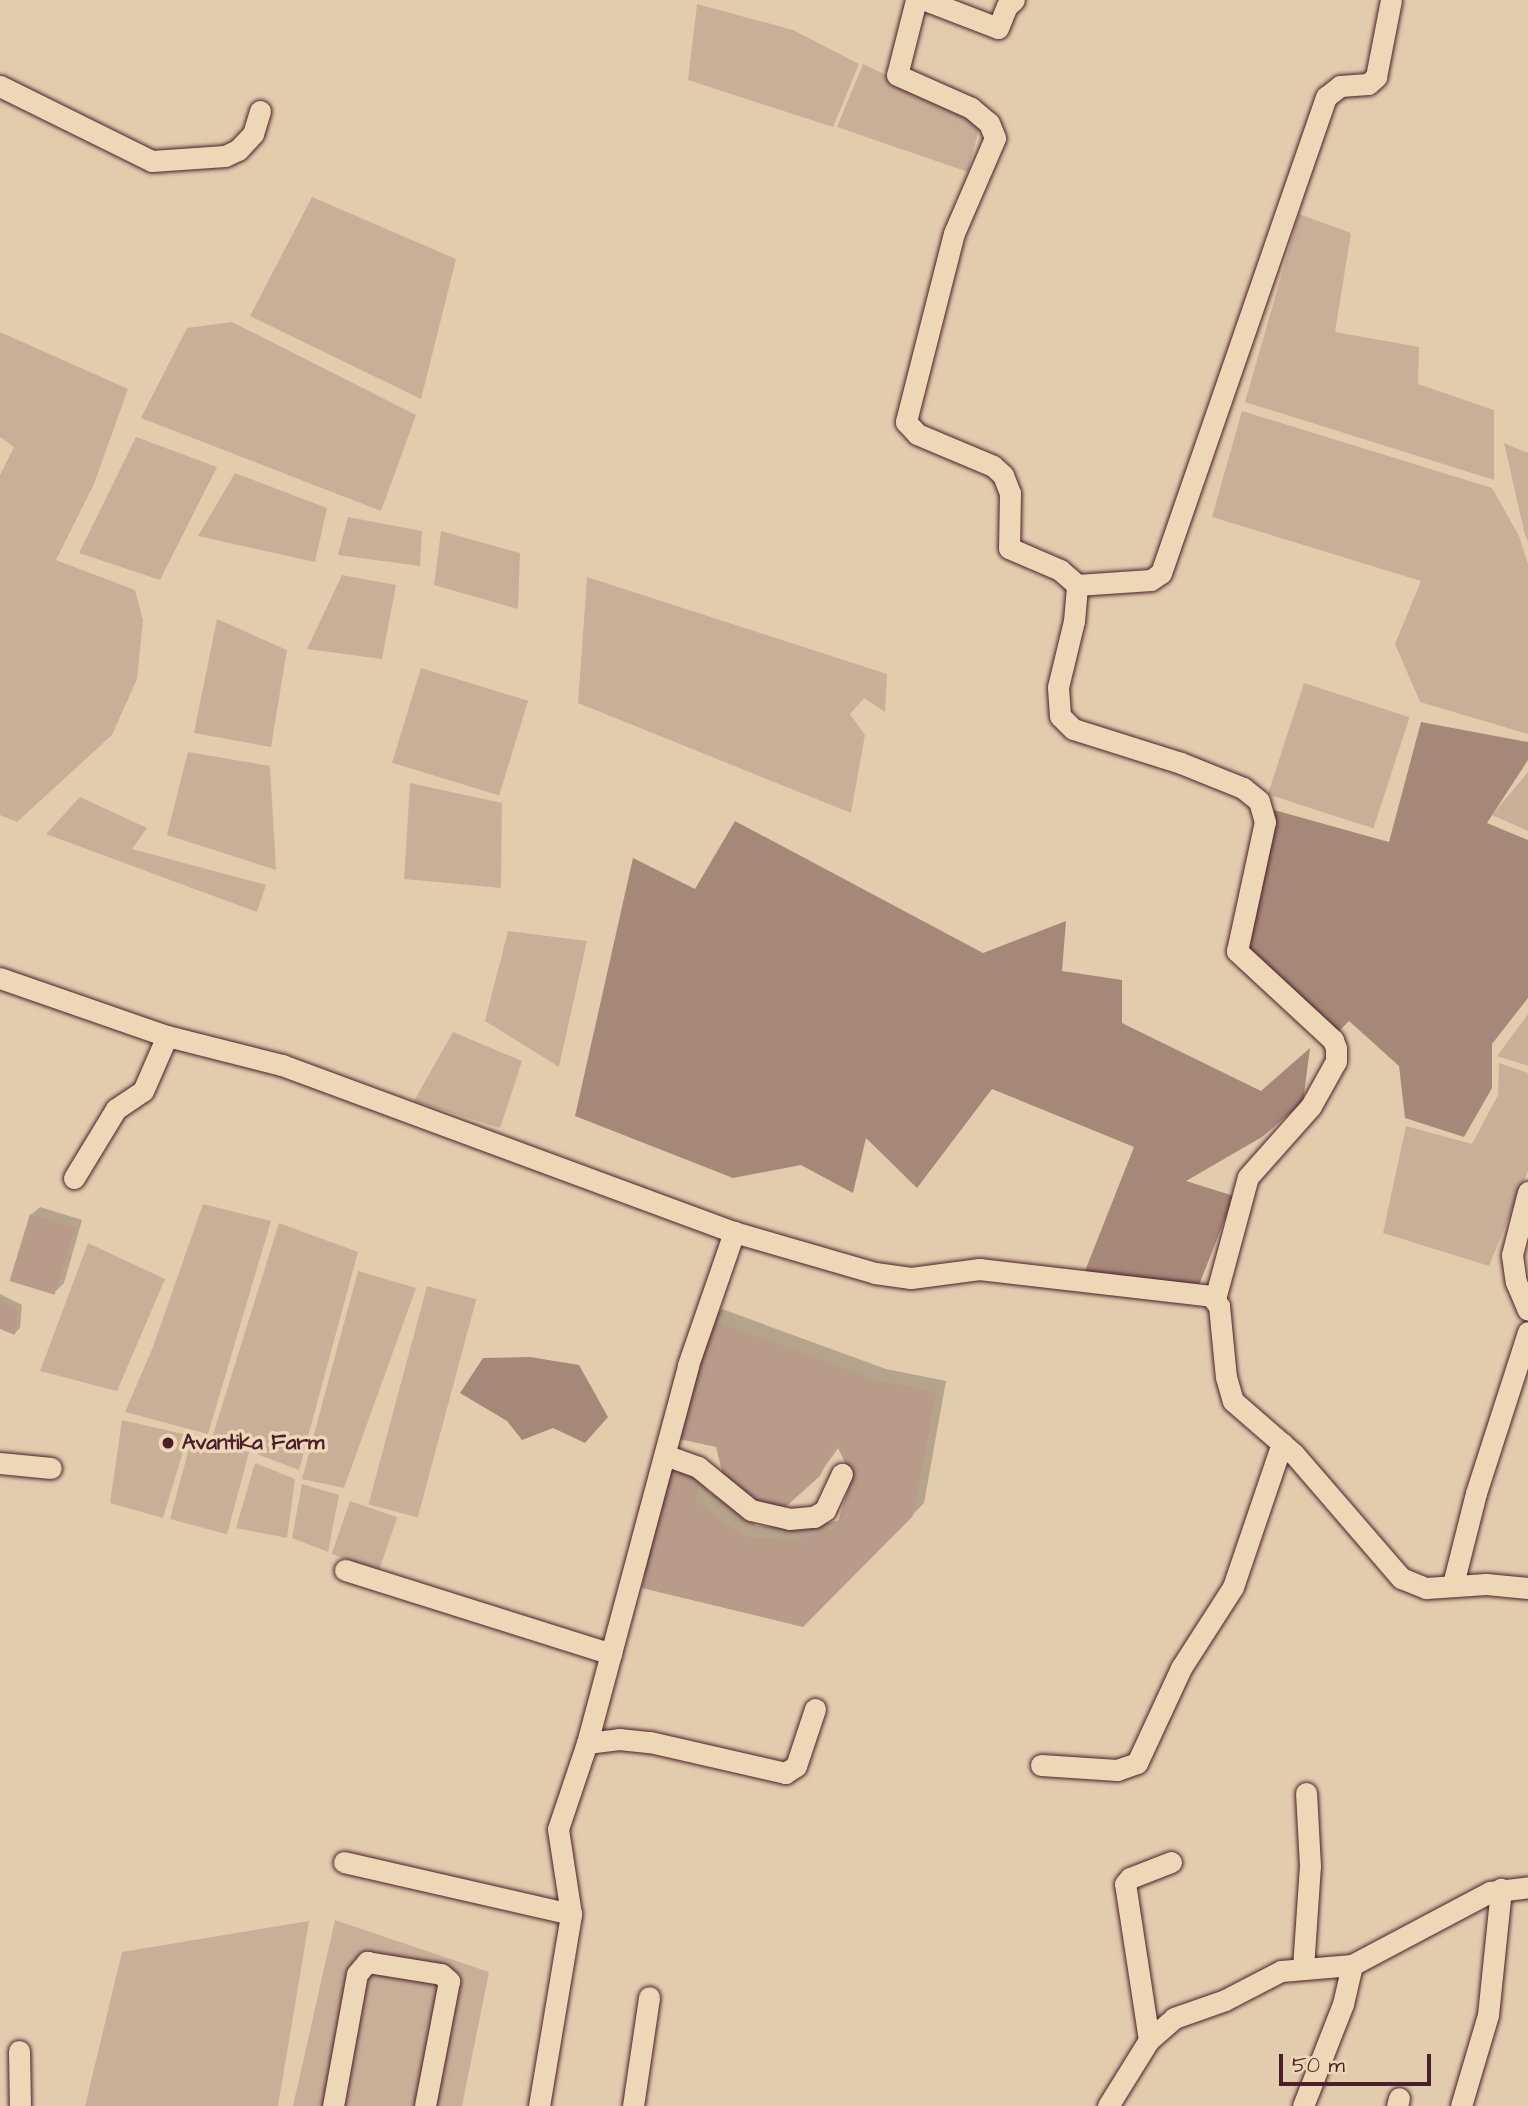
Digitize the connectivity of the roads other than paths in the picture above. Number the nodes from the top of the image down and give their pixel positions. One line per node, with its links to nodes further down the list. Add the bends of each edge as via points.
1 (916, 0): 8 (street, via 897,75 971,108 989,123 995,138 954,233 906,422 917,434 1003,475 1010,493 1009,548 1060,570)
2 (925, 0): 3 (street, via 998,28 1007,6)
3 (1016, 0): 4 (street)
4 (1024, 0)
5 (1391, 0): 8 (street, via 1376,78 1368,84 1340,86 1326,97 1161,573 1151,580)
6 (0, 86): 7 (street, via 152,161 225,156 238,150 253,134)
7 (260, 111)
8 (1077, 584): 14 (street, via 1074,621 1058,687 1060,716 1073,729 1181,763 1243,788 1259,801 1265,821 1237,951 1333,1040 1336,1048 1336,1061 1311,1106 1248,1177)
9 (0, 978): 10 (street)
10 (167, 1036): 11 (street, via 143,1091 118,1107); 13 (street, via 245,1054 328,1081)
11 (74, 1178)
12 (1528, 1192): 15 (street, via 1512,1255 1516,1282)
13 (734, 1232): 14 (street, via 902,1278 979,1269); 18 (street, via 688,1365)
14 (1215, 1299): 17 (street, via 1233,1401)
15 (1528, 1310)
16 (1528, 1332): 23 (street, via 1476,1493)
17 (1282, 1443): 23 (street, via 1401,1578 1416,1587); 28 (street, via 1233,1587 1181,1668 1137,1763 1117,1770)
18 (665, 1455): 21 (street, via 698,1467 751,1510 789,1519 814,1517 825,1510); 25 (street)
19 (0, 1463): 20 (street)
20 (51, 1468)
21 (842, 1474)
22 (345, 1570): 25 (street)
23 (1453, 1584): 24 (street)
24 (1528, 1588)
25 (611, 1654): 27 (street)
26 (815, 1709): 27 (street, via 796,1766 785,1773 640,1740)
27 (587, 1743): 34 (street, via 558,1829)
28 (1041, 1765)
29 (1306, 1793): 36 (street, via 1310,1866)
30 (344, 1862): 34 (street)
31 (1171, 1862): 38 (street, via 1125,1884)
32 (1528, 1887): 33 (street)
33 (1501, 1889): 35 (street, via 1454,1909); 47 (street, via 1488,2015)
34 (570, 1914): 43 (street)
35 (1352, 1965): 36 (street); 46 (street, via 1343,2004)
36 (1303, 1968): 38 (street, via 1281,1970 1238,1994 1174,2018)
37 (649, 1997): 44 (street)
38 (1149, 2040): 45 (street)
39 (19, 2051): 40 (street)
40 (20, 2106)
41 (333, 2106): 42 (street, via 357,1974 367,1962 441,1974 449,1981)
42 (425, 2106)
43 (539, 2106)
44 (633, 2106)
45 (1108, 2106)
46 (1303, 2106)
47 (1461, 2106)

